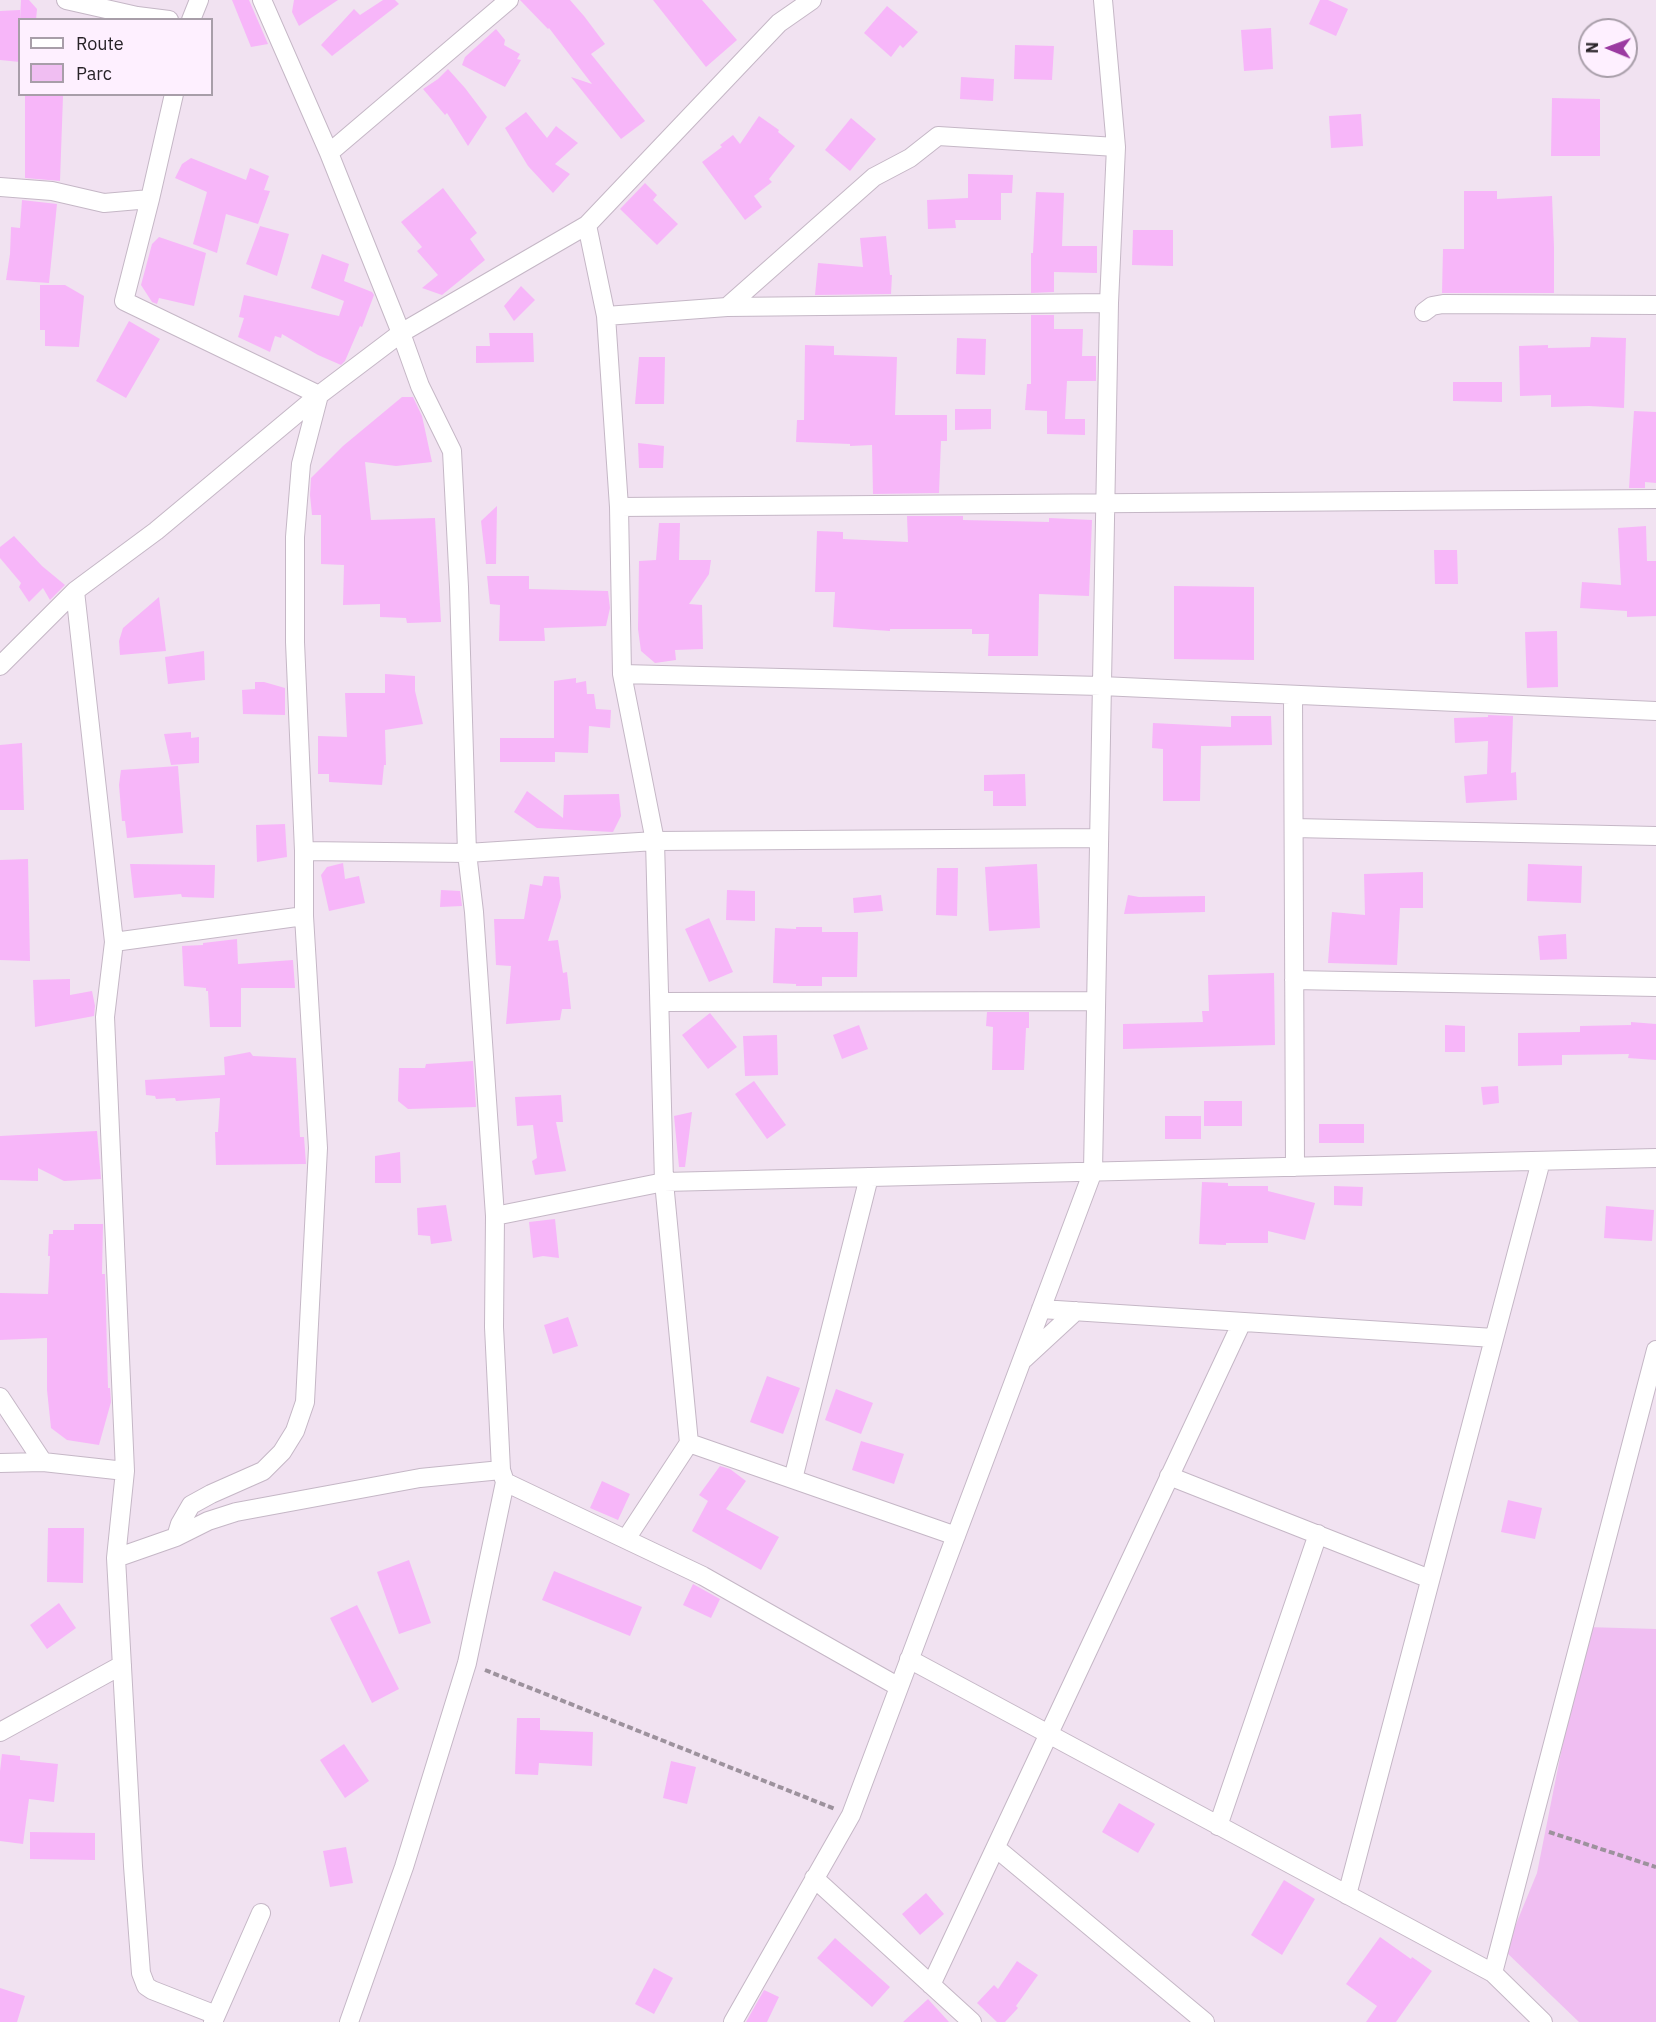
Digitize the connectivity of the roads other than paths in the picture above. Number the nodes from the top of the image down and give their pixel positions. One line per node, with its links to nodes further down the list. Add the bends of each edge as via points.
1 (66, 0): 7 (street)
2 (200, 0): 8 (street)
3 (261, 0): 11 (street)
4 (509, 0): 11 (street)
5 (812, 0): 14 (street, via 779,23)
6 (1103, 0): 10 (street)
7 (153, 18)
8 (192, 18)
9 (174, 96): 13 (street)
10 (1116, 147): 15 (street); 17 (street, via 938,136 910,158 874,177)
11 (329, 153): 20 (street)
12 (0, 187): 13 (street, via 52,191 104,203)
13 (150, 199): 21 (street, via 124,301)
14 (586, 225): 19 (street); 20 (street)
15 (1109, 303): 17 (street); 23 (street)
16 (1656, 304): 18 (street, via 1443,304)
17 (727, 307): 19 (street)
18 (1424, 312)
19 (606, 316): 24 (street)
20 (401, 333): 21 (street); 36 (street, via 420,386 452,451)
21 (319, 395): 25 (street, via 156,531); 35 (street, via 300,464 296,537 295,642)
22 (1656, 499): 23 (street)
23 (1105, 505): 24 (street); 28 (street)
24 (619, 507): 27 (street)
25 (75, 591): 26 (street); 38 (street)
26 (0, 666)
27 (622, 674): 28 (street); 34 (street)
28 (1101, 686): 29 (street); 33 (street)
29 (1293, 695): 30 (street); 31 (street)
30 (1656, 711)
31 (1294, 828): 32 (street); 39 (street)
32 (1656, 836)
33 (1099, 838): 34 (street); 41 (street)
34 (655, 840): 36 (street); 42 (street)
35 (304, 851): 36 (street); 37 (street)
36 (467, 853): 49 (street)
37 (304, 916): 38 (street); 63 (street, via 318,1148 305,1402 295,1431 282,1452)
38 (114, 942): 60 (street, via 105,1017)
39 (1294, 980): 40 (street); 45 (street)
40 (1656, 987)
41 (1096, 1000): 42 (street); 46 (street)
42 (660, 1002): 48 (street)
43 (1656, 1158): 44 (street)
44 (1541, 1161): 45 (street); 53 (street)
45 (1295, 1167): 46 (street)
46 (1093, 1171): 47 (street); 50 (street)
47 (869, 1177): 48 (street); 64 (street)
48 (664, 1182): 49 (street); 57 (street)
49 (495, 1216): 61 (street, via 494,1327)
50 (1041, 1309): 51 (street); 55 (street)
51 (1076, 1311): 52 (street); 55 (street)
52 (1242, 1322): 53 (street); 62 (street)
53 (1494, 1338): 71 (street)
54 (1656, 1350): 82 (street)
55 (1021, 1362): 67 (street)
56 (0, 1397): 58 (street)
57 (689, 1443): 64 (street); 69 (street)
58 (44, 1462): 59 (street); 60 (street)
59 (0, 1463)
60 (125, 1471): 70 (street)
61 (503, 1476): 65 (street, via 420,1478); 69 (street); 85 (street, via 467,1663 404,1867)
62 (1169, 1476): 66 (street); 76 (street)
63 (252, 1477): 65 (street); 68 (street, via 191,1505)
64 (793, 1479): 67 (street)
65 (237, 1512): 68 (street)
66 (1318, 1534): 71 (street); 77 (street)
67 (956, 1536): 72 (street)
68 (176, 1537): 70 (street)
69 (626, 1539): 74 (street, via 703,1576)
70 (116, 1558): 73 (street)
71 (1430, 1579): 80 (street)
72 (909, 1659): 74 (street); 76 (street)
73 (122, 1665): 75 (street); 84 (street, via 141,1973 146,1986)
74 (899, 1687): 79 (street, via 851,1815)
75 (0, 1732)
76 (1050, 1735): 77 (street); 78 (street)
77 (1218, 1826): 80 (street)
78 (996, 1848): 83 (street); 88 (street)
79 (814, 1878): 83 (street); 86 (street)
80 (1347, 1895): 82 (street)
81 (261, 1913): 84 (street)
82 (1493, 1973): 89 (street)
83 (931, 1985): 87 (street)
84 (215, 2019)
85 (349, 2022)
86 (733, 2022)
87 (972, 2022)
88 (1205, 2022)
89 (1543, 2022)

